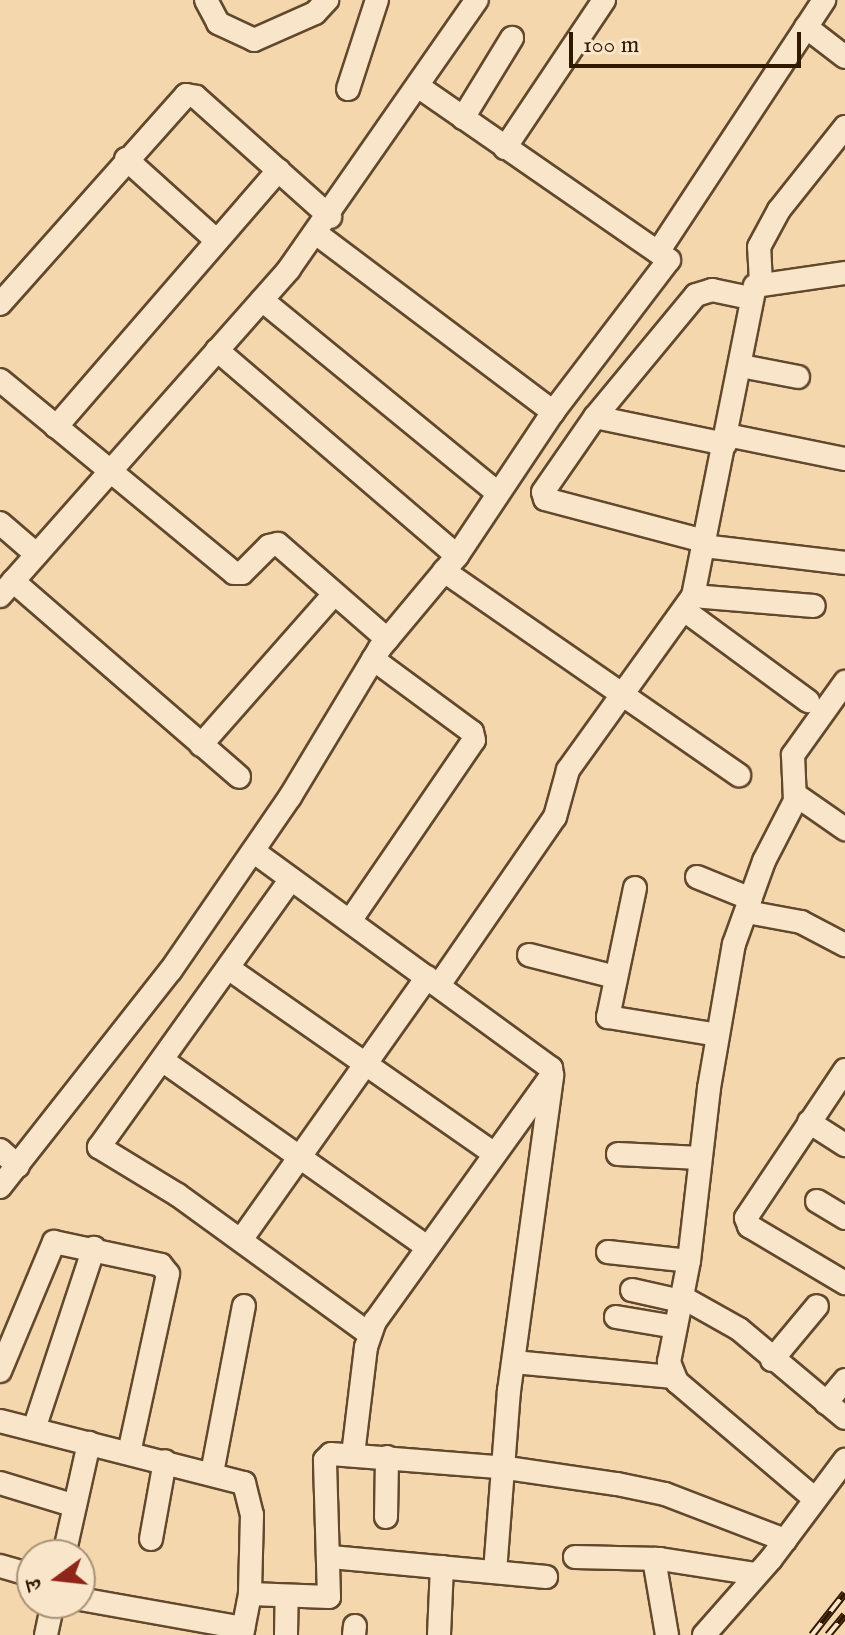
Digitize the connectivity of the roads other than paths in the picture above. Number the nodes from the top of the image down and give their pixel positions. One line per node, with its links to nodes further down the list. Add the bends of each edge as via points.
1 (206, 0): 2 (street, via 227,30 254,40 315,13)
2 (327, 0)
3 (377, 0): 11 (street)
4 (477, 0): 10 (street)
5 (604, 0): 14 (street)
6 (824, 0): 7 (street)
7 (806, 27): 9 (street); 19 (street)
8 (512, 38): 12 (street)
9 (845, 57)
10 (419, 87): 12 (street); 17 (street)
11 (348, 89)
12 (463, 118): 14 (street)
13 (845, 127): 21 (street, via 779,210 759,247)
14 (505, 148): 19 (street)
15 (126, 159): 16 (street, via 181,98 191,95); 18 (street); 23 (street)
16 (279, 170): 17 (street); 18 (street)
17 (324, 226): 22 (street); 28 (street)
18 (217, 241): 30 (street)
19 (658, 252): 28 (street, via 669,260)
20 (845, 273): 21 (street)
21 (756, 291): 25 (street); 29 (street, via 701,292)
22 (262, 300): 24 (street); 34 (street)
23 (0, 304)
24 (217, 350): 33 (street); 39 (street)
25 (741, 366): 26 (street); 31 (street)
26 (798, 377)
27 (1, 383): 30 (street)
28 (553, 412): 34 (street)
29 (595, 417): 31 (street); 36 (street, via 543,492 545,499)
30 (56, 427): 33 (street)
31 (726, 440): 32 (street); 36 (street)
32 (845, 459)
33 (108, 471): 37 (street); 41 (street, via 234,573 242,573 269,546 278,544)
34 (498, 493): 39 (street)
35 (0, 523): 37 (street)
36 (704, 544): 38 (street); 42 (street)
37 (36, 554): 40 (street)
38 (845, 563)
39 (450, 564): 44 (street); 47 (street)
40 (6, 588): 49 (street)
41 (334, 594): 44 (street); 49 (street)
42 (688, 603): 43 (street); 47 (street); 48 (street)
43 (814, 606)
44 (387, 639): 45 (street)
45 (373, 659): 54 (street); 59 (street, via 472,732 474,740)
46 (845, 682): 52 (street, via 793,755)
47 (624, 696): 50 (street); 64 (street, via 568,770 555,817)
48 (808, 701)
49 (201, 745): 51 (street)
50 (739, 775)
51 (239, 777)
52 (796, 795): 53 (street); 58 (street)
53 (845, 829)
54 (253, 851): 56 (street); 78 (street, via 171,970)
55 (697, 877): 58 (street)
56 (291, 879): 59 (street); 62 (street)
57 (635, 888): 63 (street)
58 (749, 906): 60 (street, via 801,922); 65 (street, via 731,956)
59 (350, 921): 64 (street)
60 (845, 945)
61 (529, 955): 63 (street)
62 (228, 968): 66 (street); 67 (street)
63 (615, 977): 65 (street, via 607,1012 612,1019)
64 (433, 981): 67 (street); 69 (street, via 547,1062)
65 (718, 1035): 77 (street)
66 (162, 1060): 76 (street); 82 (street, via 99,1147)
67 (365, 1065): 74 (street); 76 (street)
68 (845, 1070): 70 (street)
69 (552, 1075): 74 (street); 96 (street)
70 (836, 1103): 71 (street)
71 (809, 1122): 72 (street); 87 (street, via 746,1223)
72 (845, 1145)
73 (0, 1150): 78 (street)
74 (493, 1153): 83 (street)
75 (618, 1154): 77 (street)
76 (301, 1156): 82 (street); 83 (street)
77 (700, 1158): 86 (street)
78 (18, 1166): 79 (street)
79 (0, 1187)
80 (817, 1201): 81 (street)
81 (845, 1218)
82 (241, 1240): 94 (street)
83 (427, 1247): 94 (street)
84 (94, 1248): 97 (street, via 54,1242); 103 (street); 105 (street, via 161,1265 168,1274)
85 (608, 1252): 86 (street)
86 (689, 1261): 89 (street)
87 (845, 1283)
88 (632, 1290): 89 (street)
89 (681, 1299): 93 (street); 95 (street, via 739,1329)
90 (244, 1306): 111 (street)
91 (817, 1306): 95 (street)
92 (616, 1317): 93 (street)
93 (675, 1327): 98 (street, via 669,1362)
94 (369, 1334): 106 (street)
95 (772, 1360): 100 (street)
96 (514, 1362): 98 (street); 110 (street)
97 (0, 1371)
98 (673, 1377): 113 (street)
99 (845, 1380): 100 (street)
100 (826, 1403): 101 (street)
101 (845, 1418)
102 (0, 1421): 103 (street)
103 (34, 1429): 104 (street)
104 (89, 1443): 105 (street); 114 (street)
105 (129, 1453): 109 (street)
106 (353, 1455): 107 (street); 119 (street, via 331,1454 325,1460)
107 (387, 1457): 110 (street); 115 (street)
108 (845, 1460): 113 (street)
109 (165, 1461): 111 (street); 117 (street)
110 (507, 1468): 118 (street, via 665,1494); 123 (street)
111 (212, 1473): 126 (street, via 239,1479 247,1489 252,1515)
112 (0, 1483): 114 (street)
113 (815, 1499): 118 (street)
114 (75, 1506): 116 (street)
115 (386, 1517)
116 (68, 1539)
117 (151, 1539)
118 (785, 1540): 124 (street)
119 (331, 1557): 122 (street); 127 (street, via 329,1597)
120 (575, 1557): 121 (street)
121 (654, 1559): 124 (street); 132 (street)
122 (442, 1567): 123 (street); 131 (street)
123 (495, 1572): 125 (street)
124 (756, 1574): 133 (street)
125 (546, 1577)
126 (250, 1594): 127 (street); 129 (street)
127 (287, 1596): 130 (street)
128 (96, 1602): 129 (street)
129 (242, 1631)
130 (286, 1635)
131 (439, 1635)
132 (667, 1635)
133 (704, 1635)

